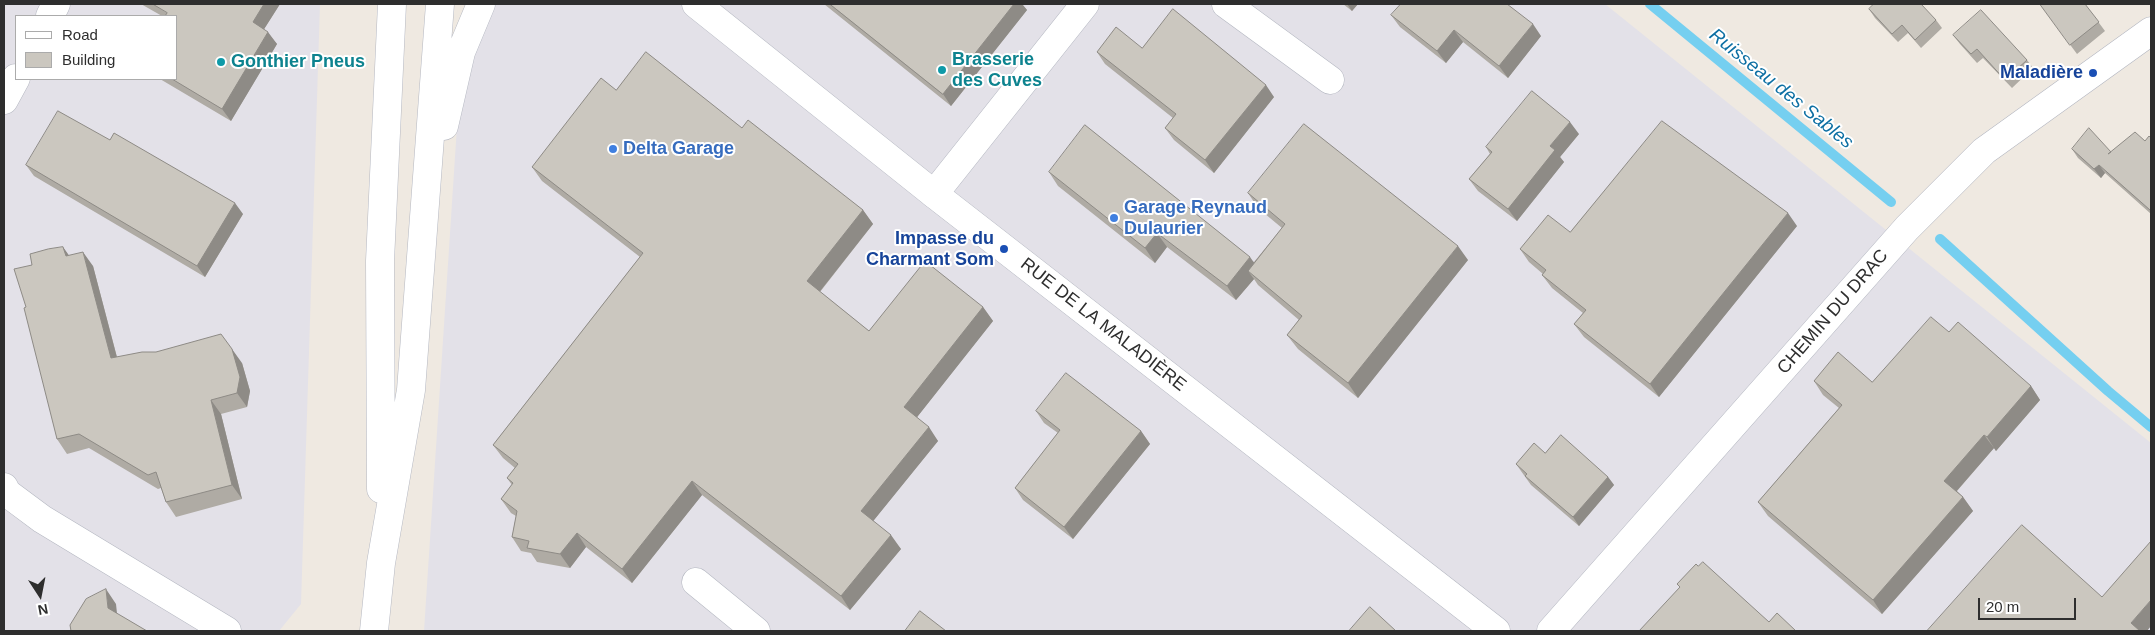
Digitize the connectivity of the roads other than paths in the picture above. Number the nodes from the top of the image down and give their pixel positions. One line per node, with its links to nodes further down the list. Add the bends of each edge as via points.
1 (392, 4): 15 (street, via 380,261)
2 (440, 4): 13 (street)
3 (481, 4): 13 (street, via 461,52)
4 (683, 4): 7 (street, RUE DE LA MALADIÈRE)
5 (1085, 4): 12 (street)
6 (1226, 4): 10 (street)
7 (704, 11): 12 (street, RUE DE LA MALADIÈRE)
8 (2151, 31): 21 (street, CHEMIN DU DRAC, via 1984,151 1907,228)
9 (15, 80): 11 (street)
10 (1330, 80)
11 (4, 100)
12 (934, 194): 20 (street, RUE DE LA MALADIÈRE)
13 (424, 215): 15 (street, via 410,390)
14 (4, 487): 17 (street, via 7,493 42,519)
15 (381, 563): 18 (street)
16 (696, 582): 19 (street)
17 (227, 631)
18 (374, 631)
19 (756, 631)
20 (1496, 631)
21 (1551, 631)

